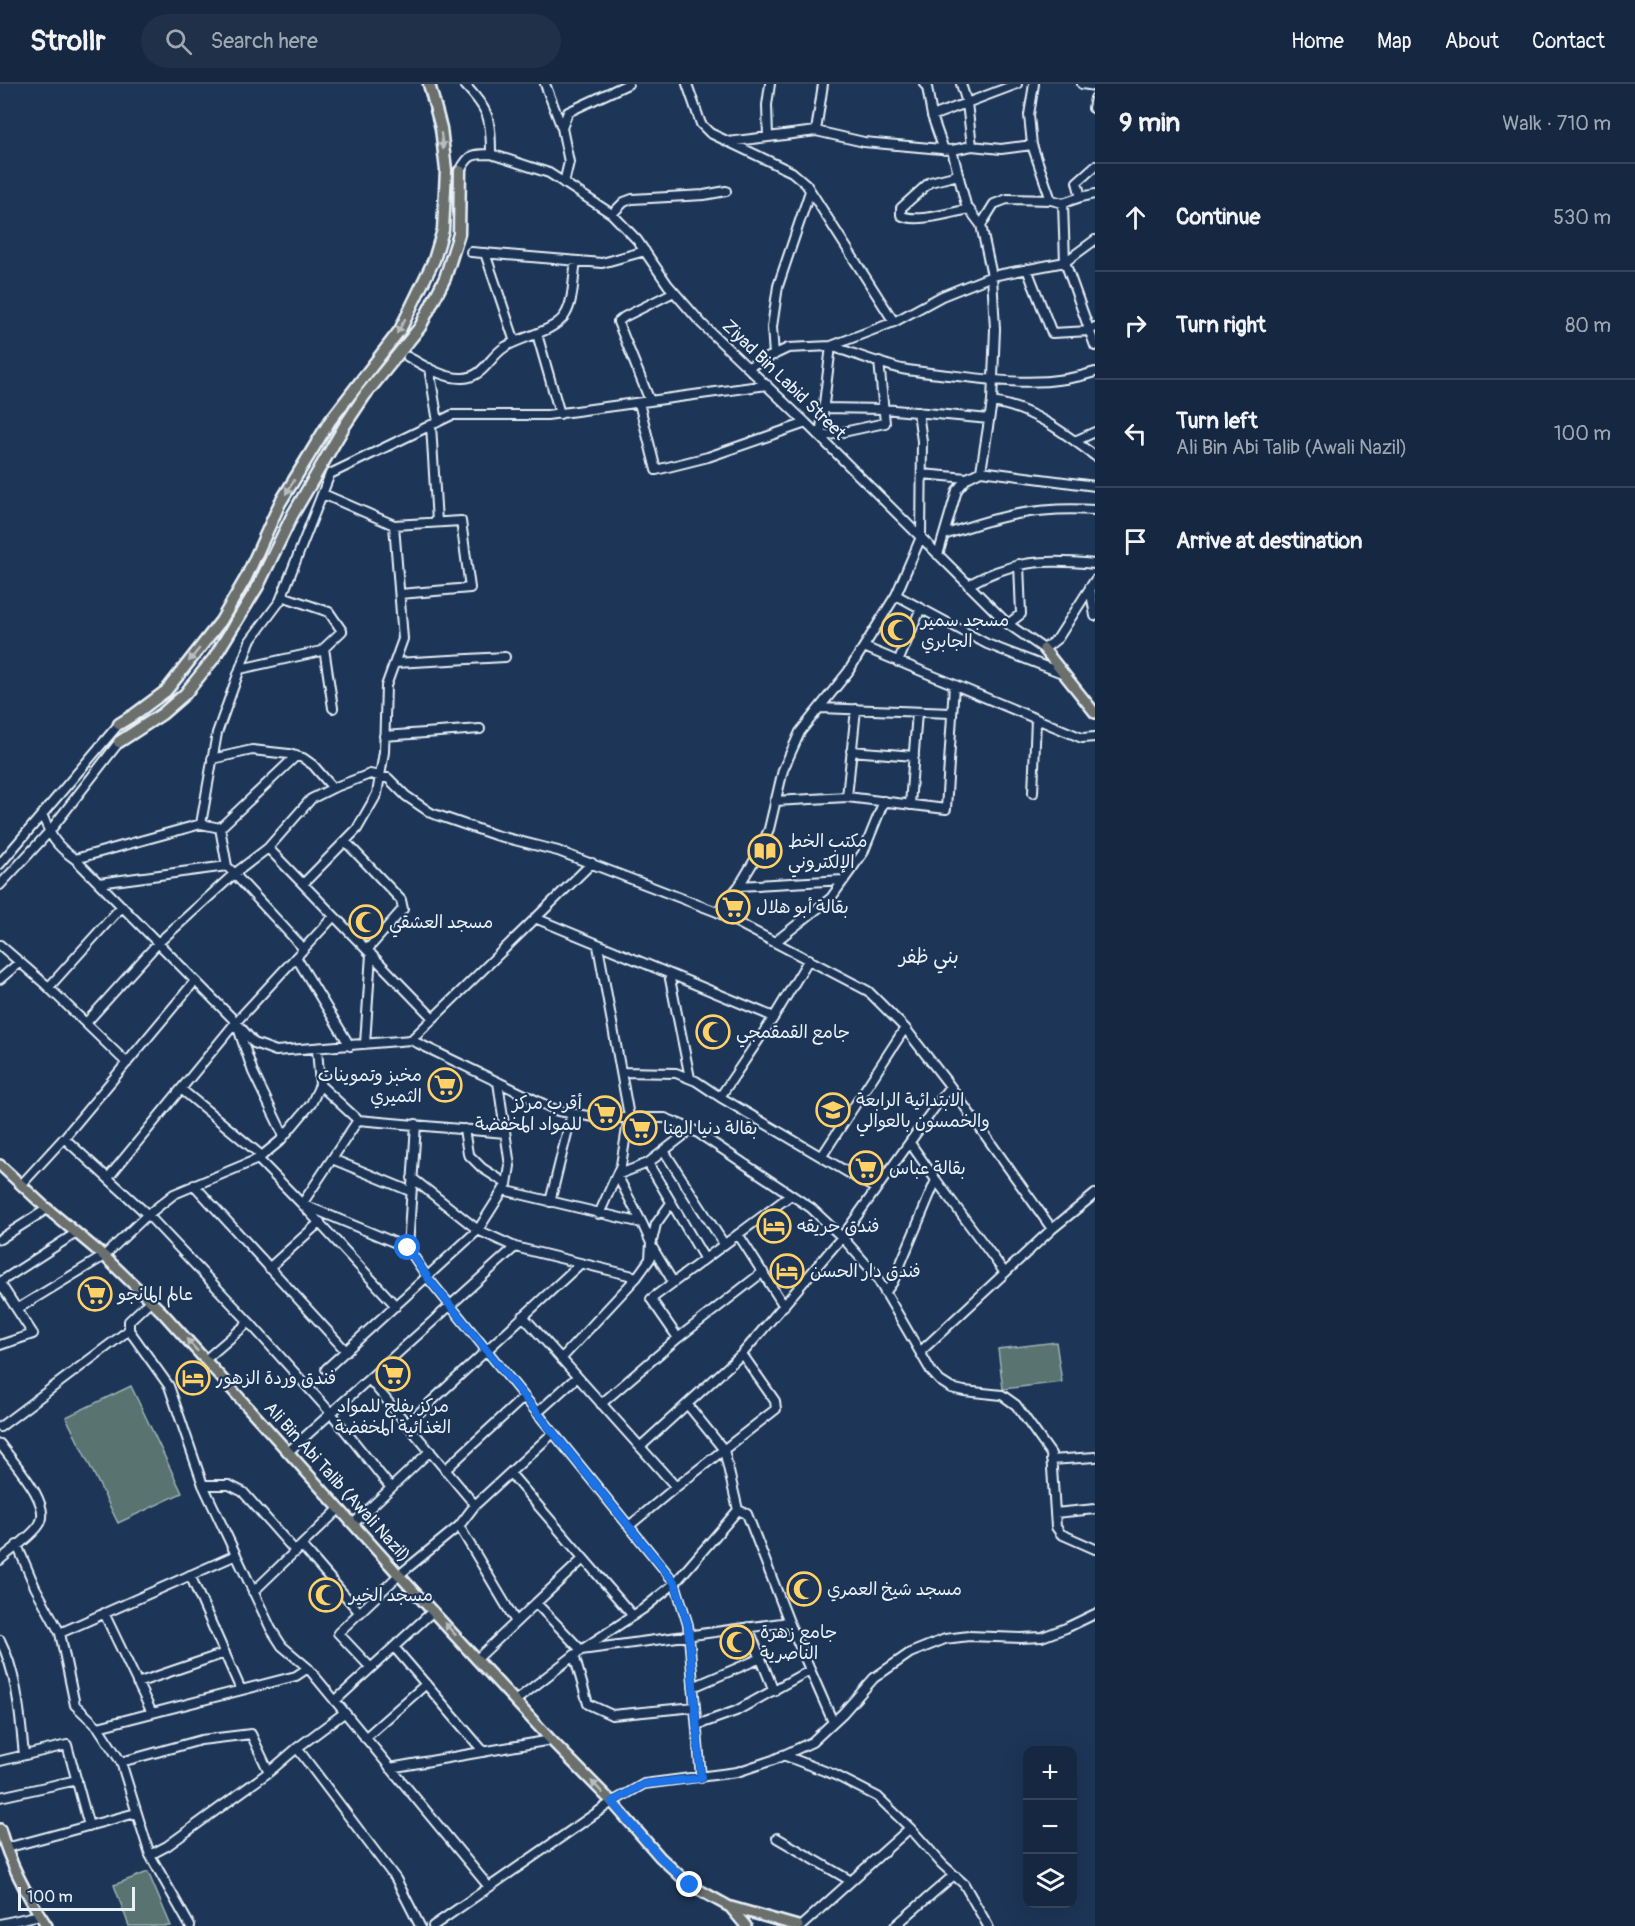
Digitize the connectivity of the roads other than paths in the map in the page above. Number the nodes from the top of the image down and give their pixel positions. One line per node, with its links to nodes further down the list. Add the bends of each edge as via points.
1 (429, 84): 114 (highway, one-way to 114, via 441,128 446,170 443,230 400,330 330,421 286,494 221,621 166,690)
2 (464, 84): 25 (street, via 481,101 491,123)
3 (545, 84): 18 (street)
4 (628, 84): 18 (street, via 568,112)
5 (687, 84): 21 (street, via 701,124)
6 (770, 84): 20 (street)
7 (822, 84): 19 (street)
8 (924, 84): 17 (street)
9 (961, 84): 15 (street)
10 (1017, 84): 15 (street)
11 (1034, 84): 22 (street, via 1029,115)
12 (1082, 84): 13 (street)
13 (1095, 86)
14 (1095, 98): 16 (street)
15 (967, 103): 17 (street); 23 (street)
16 (1095, 109)
17 (932, 116): 24 (street)
18 (562, 128): 29 (street, via 568,162)
19 (816, 131): 20 (street); 24 (street, via 864,142)
20 (768, 137): 21 (street)
21 (726, 142): 31 (street, via 792,172)
22 (1032, 145): 23 (street, via 1000,149); 34 (street)
23 (972, 146): 24 (street)
24 (948, 150): 28 (street)
25 (491, 154): 27 (street, via 475,154 466,159); 29 (street, Ziyad Bin Labid Street, via 549,173)
26 (1095, 166): 33 (street, via 1077,183)
27 (460, 171): 118 (highway, via 459,234 445,278 420,327 345,425 292,516 258,586 214,658 185,694)
28 (958, 175): 36 (street); 36 (street, via 930,182 900,212 906,218 920,218)
29 (564, 183): 37 (street, Ziyad Bin Labid Street)
30 (726, 191): 37 (street, via 632,199)
31 (810, 191): 48 (street); 54 (street, via 778,286 772,327)
32 (1095, 194): 33 (street)
33 (1081, 197): 35 (street)
34 (1051, 200): 35 (street); 38 (street, via 1007,199 994,204)
35 (1063, 203): 44 (street)
36 (969, 209): 38 (street)
37 (612, 213): 40 (street, Ziyad Bin Labid Street)
38 (981, 225): 46 (street)
39 (1094, 245): 44 (street)
40 (645, 251): 43 (street, via 602,263); 47 (street, Ziyad Bin Labid Street)
41 (471, 252): 42 (street)
42 (485, 253): 43 (street); 51 (street)
43 (576, 261): 50 (street, via 565,315)
44 (1065, 262): 45 (street); 49 (street)
45 (1027, 269): 46 (street); 49 (street, via 1052,333)
46 (992, 276): 48 (street, via 942,296); 60 (street)
47 (674, 292): 57 (street, Ziyad Bin Labid Street); 62 (street, via 618,322)
48 (894, 322): 52 (street)
49 (1092, 329): 53 (street)
50 (537, 334): 51 (street); 68 (street)
51 (515, 342): 58 (street, via 499,351 476,375 450,378)
52 (831, 346): 54 (street, via 788,348); 56 (street); 65 (street)
53 (1095, 346)
54 (774, 355): 57 (street)
55 (408, 357): 58 (street)
56 (879, 361): 60 (street, via 903,369); 66 (street)
57 (748, 367): 61 (street, Ziyad Bin Labid Street)
58 (429, 368): 71 (street)
59 (1095, 372): 60 (street, via 1072,379)
60 (993, 381): 63 (street)
61 (767, 386): 62 (street); 70 (street, Ziyad Bin Labid Street)
62 (650, 401): 64 (street)
63 (992, 402): 69 (street); 74 (street, via 1029,412)
64 (639, 403): 68 (street); 70 (street, via 656,470 708,457)
65 (823, 408): 66 (street); 73 (street)
66 (884, 409): 67 (street); 73 (street, via 885,423)
67 (918, 412): 69 (street); 77 (street)
68 (560, 414): 71 (street, via 452,415)
69 (989, 419): 76 (street)
70 (806, 423): 73 (street, Ziyad Bin Labid Street)
71 (434, 424): 80 (street, via 330,474); 82 (street)
72 (1095, 432): 74 (street)
73 (819, 437): 85 (street, Ziyad Bin Labid Street)
74 (1075, 441): 75 (street)
75 (1095, 456)
76 (981, 471): 78 (street); 79 (street)
77 (922, 474): 78 (street); 85 (street)
78 (967, 478): 84 (street, via 957,490)
79 (1095, 486)
80 (323, 494): 83 (street); 94 (street)
81 (1095, 510): 84 (street, via 1067,508 1013,513)
82 (437, 522): 83 (street); 92 (street, via 461,521 470,588)
83 (394, 525): 92 (street)
84 (944, 535): 86 (street)
85 (921, 537): 86 (street, Ziyad Bin Labid Street); 93 (street)
86 (938, 555): 90 (street, Ziyad Bin Labid Street)
87 (1019, 564): 88 (street); 90 (street); 97 (street, via 1021,614)
88 (1095, 564)
89 (1095, 580): 91 (street)
90 (968, 585): 97 (street, Ziyad Bin Labid Street)
91 (1090, 587): 96 (street); 100 (street, via 1058,638)
92 (400, 594): 103 (street, via 403,639)
93 (896, 595): 95 (street); 98 (street)
94 (282, 597): 99 (street, via 328,612 342,631); 104 (street, via 250,641)
95 (921, 608): 102 (street); 105 (street, via 987,644)
96 (1095, 616)
97 (1008, 624): 100 (street, Ziyad Bin Labid Street)
98 (864, 647): 102 (street); 108 (street)
99 (324, 648): 104 (street); 107 (street)
100 (1044, 650): 105 (main road, Ziyad Bin Labid Street)
101 (505, 657): 103 (street)
102 (898, 662): 106 (street)
103 (395, 663): 116 (street, via 386,686)
104 (240, 669): 122 (street)
105 (1062, 673): 112 (main road, Ziyad Bin Labid Street)
106 (954, 685): 111 (street); 113 (street)
107 (333, 708)
108 (820, 708): 109 (street); 127 (street, via 800,732 783,770)
109 (856, 709): 110 (street); 119 (street)
110 (917, 712): 111 (street); 121 (street)
111 (951, 713): 129 (street, via 946,809)
112 (1095, 713)
113 (1036, 718): 117 (street, via 1082,738); 125 (street)
114 (119, 724): 130 (street)
115 (480, 729): 116 (street)
116 (384, 736): 123 (street)
117 (1095, 737)
118 (119, 742): 133 (street)
119 (851, 751): 121 (street); 126 (street)
120 (296, 756): 122 (street, via 252,750); 124 (street, via 313,765); 132 (street)
121 (914, 756): 129 (street)
122 (212, 759): 131 (street)
123 (380, 776): 124 (street, via 370,774); 134 (street, via 377,794 357,829); 137 (street, via 388,778 431,813)
124 (333, 788): 135 (street, via 311,799)
125 (1033, 793)
126 (847, 797): 127 (street); 128 (street)
127 (775, 801): 145 (street, via 769,829)
128 (884, 801): 129 (street); 141 (street, via 863,853)
129 (910, 805)
130 (42, 814): 133 (street); 138 (street)
131 (201, 824): 132 (street); 136 (street)
132 (220, 828): 139 (street)
133 (49, 832): 136 (street, via 59,848); 144 (street)
134 (345, 841): 143 (street); 155 (street, via 404,905)
135 (268, 848): 140 (street); 143 (street)
136 (75, 859): 142 (street)
137 (592, 863): 147 (street); 149 (street)
138 (0, 864)
139 (227, 866): 140 (street); 142 (street)
140 (234, 874): 151 (street); 154 (street)
141 (844, 880): 145 (street); 150 (street, via 831,898)
142 (99, 883): 146 (street)
143 (303, 884): 148 (street)
144 (0, 885)
145 (740, 885): 147 (street)
146 (122, 906): 151 (street); 162 (street)
147 (717, 912): 150 (street)
148 (334, 916): 154 (street); 155 (street)
149 (535, 918): 153 (street); 163 (street)
150 (776, 942): 157 (street)
151 (158, 943): 161 (street); 166 (street)
152 (0, 945): 158 (street)
153 (598, 946): 159 (street); 173 (street)
154 (304, 949): 156 (street)
155 (369, 952): 163 (street); 169 (street)
156 (296, 957): 165 (street); 170 (street)
157 (810, 959): 164 (street); 167 (street, via 868,991)
158 (20, 962): 160 (street); 162 (street)
159 (669, 974): 164 (street); 174 (street)
160 (0, 979)
161 (195, 981): 165 (street); 172 (street)
162 (49, 987): 166 (street)
163 (432, 1017): 168 (street)
164 (774, 1017): 179 (street)
165 (236, 1022): 171 (street, via 254,1043 276,1051); 178 (street); 187 (street, via 253,1072)
166 (86, 1023): 172 (street)
167 (905, 1028): 177 (street); 191 (street)
168 (411, 1040): 169 (street); 175 (street)
169 (365, 1044): 170 (street)
170 (350, 1046): 171 (street)
171 (317, 1048): 176 (street)
172 (127, 1063): 188 (street)
173 (621, 1072): 174 (street, via 676,1073); 181 (street)
174 (690, 1078): 179 (street)
175 (498, 1082): 180 (street, via 558,1111); 186 (street)
176 (320, 1085): 182 (street); 187 (street, via 311,1104)
177 (950, 1086): 189 (street); 215 (street)
178 (181, 1089): 192 (street); 197 (street)
179 (720, 1097): 191 (street)
180 (572, 1113): 181 (street, via 600,1118); 207 (street)
181 (628, 1116): 185 (street, via 664,1118); 196 (street)
182 (358, 1120): 183 (street); 193 (street)
183 (416, 1124): 184 (street); 198 (street)
184 (464, 1129): 186 (street); 202 (street, via 468,1154)
185 (692, 1129): 190 (street); 206 (street)
186 (505, 1133): 202 (street, via 510,1166)
187 (284, 1136): 192 (street)
188 (64, 1138): 197 (street); 200 (street)
189 (909, 1143): 199 (street); 203 (street)
190 (664, 1151): 194 (street); 221 (street)
191 (822, 1156): 203 (street)
192 (260, 1157): 201 (street); 209 (street)
193 (332, 1159): 204 (street); 209 (street)
194 (648, 1163): 196 (street); 208 (street)
195 (0, 1165): 200 (main road, Ali Bin Abi Talib (Awali Nazil))
196 (617, 1175): 211 (street); 214 (street)
197 (108, 1178): 212 (street)
198 (412, 1178): 204 (street); 216 (street)
199 (936, 1180): 230 (street); 235 (street, via 894,1282)
200 (21, 1185): 210 (main road, Ali Bin Abi Talib (Awali Nazil))
201 (194, 1185): 212 (street, via 174,1194); 228 (street)
202 (505, 1187): 207 (street); 216 (street)
203 (876, 1189): 219 (street)
204 (410, 1191): 224 (street)
205 (1095, 1194): 215 (street)
206 (790, 1195): 218 (street); 219 (street, via 811,1208)
207 (550, 1202): 211 (street)
208 (671, 1203): 222 (street, via 656,1224); 226 (street)
209 (302, 1204): 213 (street); 224 (street)
210 (47, 1209): 217 (main road, Ali Bin Abi Talib (Awali Nazil)); 220 (street)
211 (599, 1214): 214 (street)
212 (148, 1215): 225 (street); 242 (street)
213 (320, 1222): 228 (street); 237 (street)
214 (642, 1223): 222 (street)
215 (1052, 1229): 230 (street)
216 (478, 1230): 223 (street); 232 (street)
217 (76, 1233): 225 (main road, Ali Bin Abi Talib (Awali Nazil)); 233 (street)
218 (738, 1234): 221 (street); 229 (street)
219 (842, 1237): 235 (street, via 874,1273); 239 (street)
220 (0, 1239)
221 (724, 1244): 226 (street)
222 (651, 1245): 231 (street, via 650,1259); 234 (street)
223 (515, 1247): 227 (street); 238 (street)
224 (408, 1248): 232 (street)
225 (104, 1256): 236 (main road, Ali Bin Abi Talib (Awali Nazil)); 240 (street)
226 (704, 1258): 234 (street)
227 (580, 1264): 231 (street); 241 (street)
228 (269, 1268): 247 (street)
229 (763, 1272): 239 (street); 244 (street)
230 (1005, 1273): 248 (street)
231 (637, 1277): 250 (street)
232 (428, 1278): 237 (street); 238 (street)
233 (0, 1282): 240 (street)
234 (673, 1282): 244 (street, via 651,1299)
235 (885, 1293): 248 (street)
236 (150, 1301): 243 (street, via 129,1321); 251 (main road, Ali Bin Abi Talib (Awali Nazil), one-way to 236)
237 (396, 1306): 247 (street)
238 (450, 1306): 246 (street); 254 (street)
239 (784, 1306): 249 (street)
240 (17, 1309): 245 (street, via 33,1334)
241 (523, 1316): 246 (street); 250 (street)
242 (249, 1322): 251 (street); 258 (street)
243 (129, 1330): 261 (street); 272 (street, via 169,1386)
244 (678, 1338): 256 (street)
245 (0, 1345)
246 (486, 1350): 255 (street); 260 (street)
247 (346, 1351): 252 (street)
248 (920, 1352): 269 (street, via 939,1381 951,1388 1010,1400)
249 (742, 1354): 257 (street); 265 (street, via 775,1401 776,1409)
250 (561, 1359): 253 (street)
251 (205, 1360): 267 (main road, Ali Bin Abi Talib (Awali Nazil))
252 (326, 1370)
253 (577, 1377): 256 (street); 259 (street)
254 (369, 1379): 258 (street); 260 (street)
255 (524, 1397): 259 (street); 270 (street)
256 (601, 1404): 264 (street)
257 (687, 1404): 264 (street); 265 (street)
258 (332, 1413): 267 (street); 274 (street)
259 (537, 1413): 262 (street)
260 (407, 1424): 266 (street)
261 (0, 1427)
262 (553, 1433): 271 (street); 282 (street)
263 (0, 1444): 283 (street, via 39,1496 43,1515 40,1525)
264 (640, 1447): 273 (street)
265 (724, 1450): 273 (street); 278 (street)
266 (430, 1451): 270 (street); 274 (street)
267 (288, 1452): 276 (main road, Ali Bin Abi Talib (Awali Nazil))
268 (1095, 1457): 269 (street)
269 (1052, 1460): 279 (street)
270 (446, 1470): 275 (street)
271 (510, 1473): 275 (street); 287 (street)
272 (203, 1485): 284 (street, via 229,1485 243,1492); 286 (street)
273 (676, 1487): 282 (street)
274 (391, 1488): 280 (street)
275 (475, 1505): 281 (street)
276 (339, 1509): 280 (main road, Ali Bin Abi Talib (Awali Nazil)); 284 (street)
277 (1095, 1509): 279 (street)
278 (738, 1510): 291 (street); 300 (street, via 747,1514)
279 (1055, 1513): 285 (street, via 1061,1534)
280 (353, 1524): 290 (main road, Ali Bin Abi Talib (Awali Nazil))
281 (459, 1526): 290 (street); 299 (street)
282 (629, 1526): 291 (street)
283 (17, 1545): 288 (street); 302 (street)
284 (299, 1549): 292 (street); 296 (street)
285 (1095, 1549)
286 (236, 1555): 289 (street); 292 (street)
287 (584, 1558): 293 (street); 298 (street)
288 (0, 1560)
289 (190, 1575): 295 (street); 307 (street)
290 (399, 1575): 294 (main road, Ali Bin Abi Talib (Awali Nazil)); 296 (street)
291 (675, 1583): 298 (street); 303 (street)
292 (254, 1592): 310 (street, via 282,1646)
293 (536, 1603): 299 (street); 306 (street)
294 (433, 1611): 305 (street); 309 (main road, Ali Bin Abi Talib (Awali Nazil), one-way to 294)
295 (104, 1613): 302 (street); 313 (street)
296 (360, 1613): 311 (street, via 338,1633)
297 (1095, 1614): 323 (street, via 1042,1637 969,1636 945,1639 910,1653 874,1678)
298 (633, 1616): 306 (street)
299 (516, 1622): 309 (street)
300 (789, 1622): 301 (street); 312 (street)
301 (748, 1627): 303 (street); 308 (street)
302 (60, 1633): 325 (street, via 75,1705)
303 (688, 1635): 306 (street); 315 (street)
304 (0, 1640): 330 (street, via 17,1698)
305 (394, 1647): 311 (street); 314 (street)
306 (578, 1652): 319 (street); 320 (street, via 588,1704 612,1715)
307 (225, 1653): 313 (street); 316 (street)
308 (761, 1658): 315 (street); 317 (street)
309 (477, 1659): 319 (main road, Ali Bin Abi Talib (Awali Nazil))
310 (308, 1668): 316 (street, via 296,1676); 318 (street)
311 (371, 1668): 318 (street)
312 (810, 1670): 317 (street); 323 (street)
313 (137, 1683): 321 (street)
314 (426, 1684): 326 (street); 329 (street)
315 (693, 1687): 320 (street)
316 (241, 1690): 321 (street)
317 (774, 1691): 324 (street)
318 (334, 1701): 322 (street)
319 (515, 1701): 327 (main road, Ali Bin Abi Talib (Awali Nazil))
320 (695, 1707): 324 (street)
321 (152, 1713): 325 (street)
322 (344, 1713): 326 (street); 328 (street)
323 (833, 1722): 331 (street, via 812,1742)
324 (697, 1725): 336 (street)
325 (98, 1727): 333 (street)
326 (365, 1738): 334 (street)
327 (551, 1740): 329 (street); 339 (main road, Ali Bin Abi Talib (Awali Nazil), one-way to 327)
328 (297, 1748): 335 (street); 356 (street, via 396,1878)
329 (484, 1752): 334 (street)
330 (24, 1755): 332 (street); 337 (street, via 67,1745)
331 (783, 1755): 336 (street, via 737,1772); 342 (street, via 878,1797)
332 (0, 1761)
333 (121, 1762): 335 (street, via 201,1740 251,1734); 340 (street)
334 (390, 1768): 349 (street)
335 (269, 1772): 346 (street)
336 (701, 1778): 339 (street, via 644,1784)
337 (77, 1780): 338 (street); 341 (street)
338 (0, 1797)
339 (612, 1802): 349 (street); 350 (main road, Ali Bin Abi Talib (Awali Nazil), via 690,1885)
340 (136, 1814): 341 (street); 346 (street)
341 (89, 1826): 345 (street)
342 (910, 1828): 347 (street); 348 (street)
343 (0, 1829): 345 (main road)
344 (777, 1838): 348 (street)
345 (4, 1851): 351 (main road)
346 (150, 1855): 355 (street)
347 (954, 1875): 360 (street); 361 (street, via 964,1884)
348 (851, 1881): 359 (street)
349 (489, 1887): 352 (street)
350 (730, 1906): 358 (main road, Ali Bin Abi Talib (Awali Nazil)); 359 (main road)
351 (40, 1915): 353 (street); 354 (main road)
352 (444, 1923): 357 (street)
353 (0, 1924)
354 (47, 1926)
355 (190, 1926)
356 (420, 1926)
357 (433, 1926)
358 (746, 1926)
359 (799, 1926)
360 (895, 1926)
361 (988, 1926)

